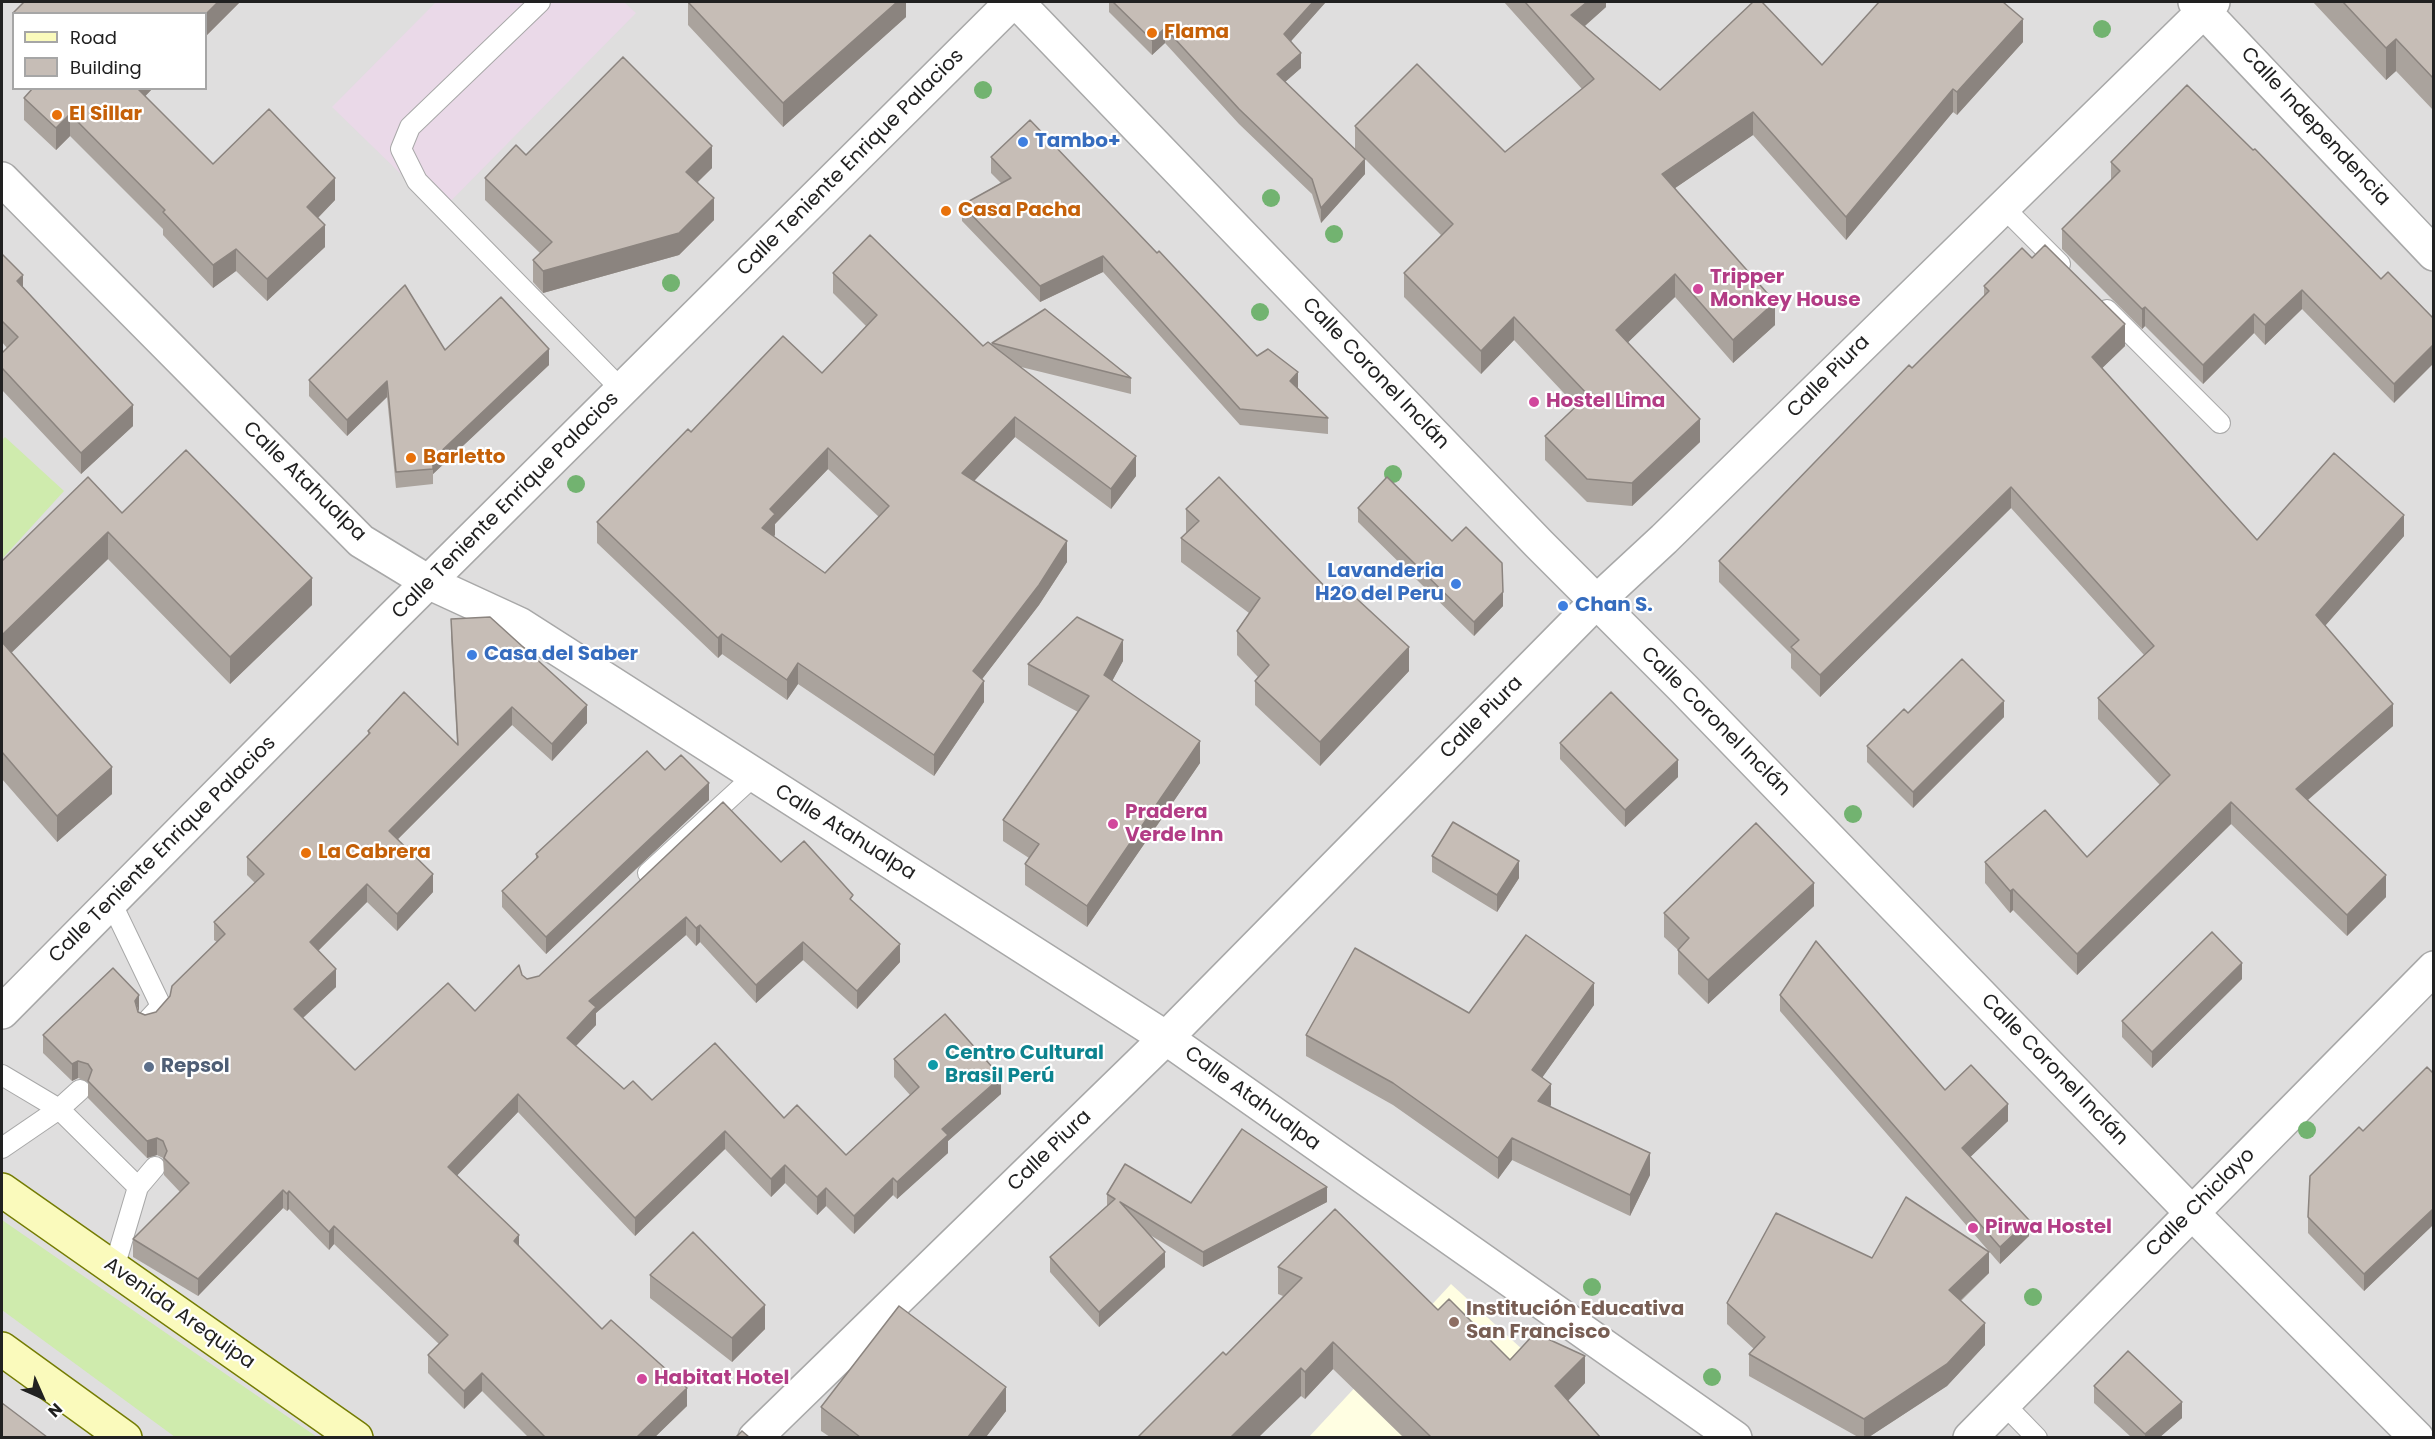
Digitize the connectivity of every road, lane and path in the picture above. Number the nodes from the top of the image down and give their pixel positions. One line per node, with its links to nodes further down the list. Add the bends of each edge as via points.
1 (540, 2): 10 (lane, via 410,127 401,149 417,181)
2 (1012, 2): 10 (street, Calle Teniente Enrique Palacios)
3 (1017, 2): 13 (street, Calle Coronel Inclán)
4 (2204, 4): 6 (street, Calle Piura); 7 (street, Calle Independencia)
5 (2, 179): 12 (street, Calle Atahualpa, via 361,541)
6 (2002, 207): 8 (lane); 13 (street, Calle Piura)
7 (2433, 254)
8 (2070, 273)
9 (2095, 298): 11 (lane)
10 (622, 390): 12 (street, Calle Teniente Enrique Palacios)
11 (2220, 423)
12 (430, 583): 14 (street, Calle Atahualpa, via 519,624); 16 (street, Calle Teniente Enrique Palacios)
13 (1596, 602): 20 (street, Calle Piura); 28 (street, Calle Coronel Inclán)
14 (755, 775): 15 (lane); 20 (street, Calle Atahualpa)
15 (638, 883)
16 (111, 902): 18 (street, Calle Teniente Enrique Palacios); 19 (lane, via 163,1009)
17 (2433, 968): 28 (street, Calle Chiclayo)
18 (2, 1012)
19 (147, 1021)
20 (1166, 1038): 34 (street, Calle Piura); 35 (street, Calle Atahualpa)
21 (2, 1076): 23 (lane)
22 (80, 1090): 23 (lane)
23 (59, 1109): 24 (lane); 26 (lane)
24 (2, 1148)
25 (155, 1167): 26 (lane)
26 (138, 1187): 29 (lane)
27 (2, 1190): 29 (main road, Avenida Arequipa)
28 (2192, 1213): 31 (street, Calle Chiclayo); 38 (street, Calle Coronel Inclán)
29 (114, 1268): 33 (main road, Avenida Arequipa)
30 (2, 1349): 32 (main road)
31 (2003, 1404): 36 (street, Calle Chiclayo); 37 (lane)
32 (125, 1437)
33 (356, 1437)
34 (755, 1437)
35 (1736, 1437)
36 (1970, 1437)
37 (2037, 1437)
38 (2417, 1437)

